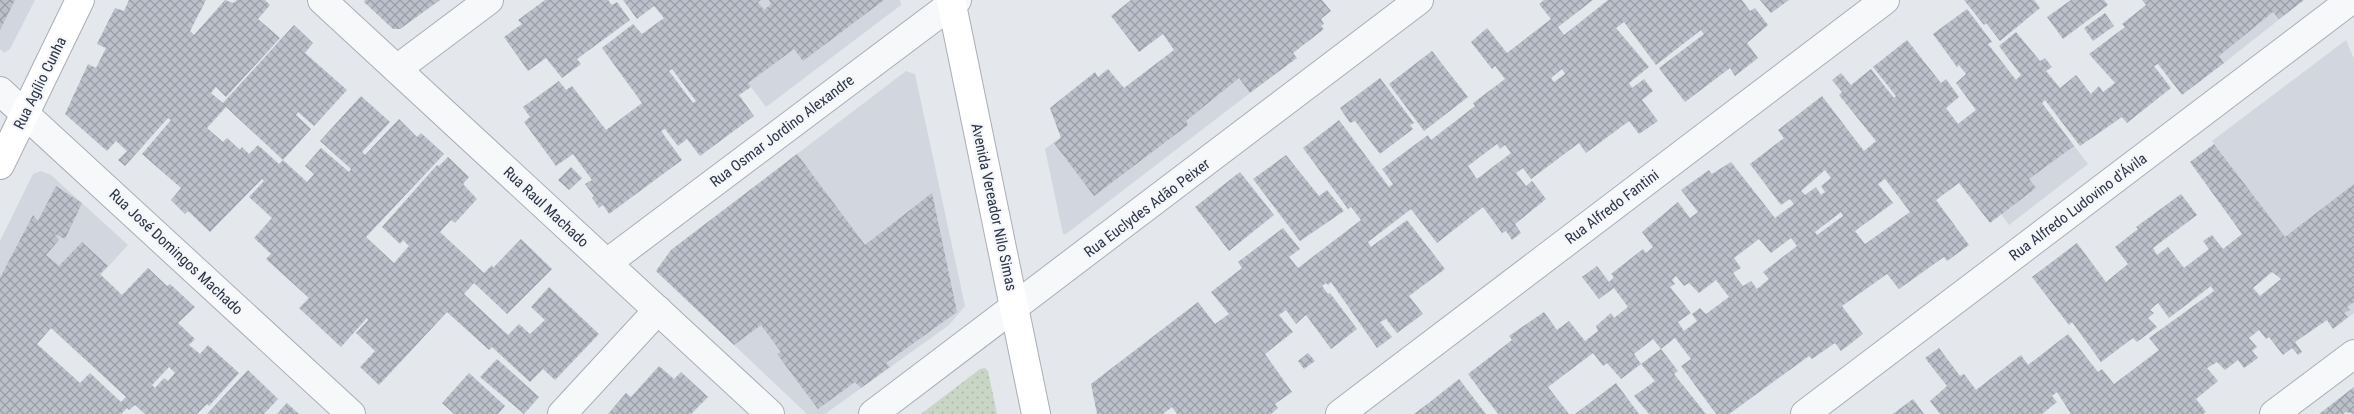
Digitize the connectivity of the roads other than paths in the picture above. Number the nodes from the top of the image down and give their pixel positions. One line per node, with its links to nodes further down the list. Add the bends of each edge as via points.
1 (80, 0): 10 (main road, Rua Agílio Cunha)
2 (322, 0): 8 (street, Rua Raul Machado)
3 (489, 0): 8 (street)
4 (1419, 0): 13 (street, Rua Euclydes Adão Peixer)
5 (1885, 0): 21 (street, Rua Alfredo Fantini)
6 (2351, 0): 22 (street, Rua Alfredo Ludovino d'Ávila)
7 (953, 1): 12 (street, Rua Osmar Jordino Alexandre); 13 (main road, Avenida Vereador Nilo Simas)
8 (397, 69): 12 (street, Rua Raul Machado)
9 (0, 90): 10 (street, Rua José Domingos Machado)
10 (25, 113): 11 (main road, Rua Agílio Cunha); 16 (street, Rua José Domingos Machado)
11 (0, 165)
12 (607, 263): 14 (street, Rua Raul Machado)
13 (1014, 308): 19 (street, Rua Euclydes Adão Peixer); 20 (main road, Avenida Vereador Nilo Simas)
14 (658, 310): 17 (street); 18 (street, Rua Raul Machado)
15 (2354, 354): 23 (street)
16 (352, 414)
17 (562, 414)
18 (770, 414)
19 (873, 414)
20 (1036, 414)
21 (1340, 414)
22 (1805, 414)
23 (2274, 414)

